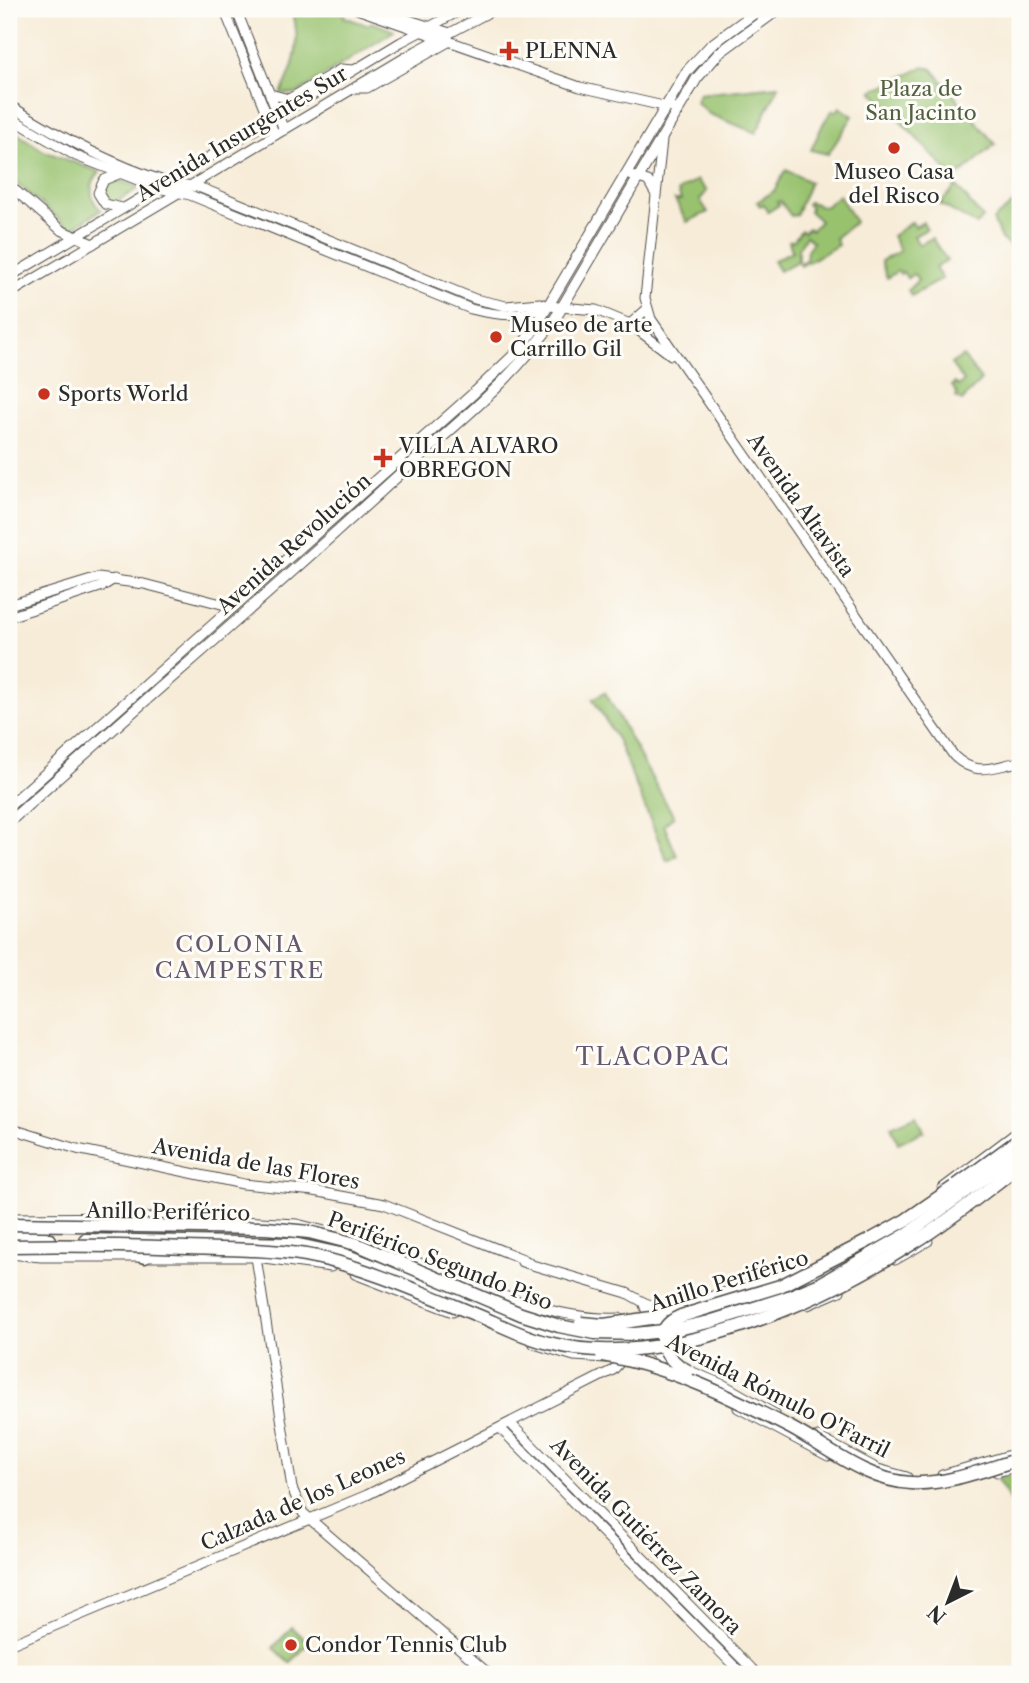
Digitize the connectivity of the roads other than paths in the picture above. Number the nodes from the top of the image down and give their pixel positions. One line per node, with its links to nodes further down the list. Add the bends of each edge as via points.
1 (223, 9): 21 (main road)
2 (236, 9): 16 (main road)
3 (358, 9): 8 (main road, via 381,17 390,14)
4 (463, 9): 8 (main road, Avenida Insurgentes Sur)
5 (495, 9): 9 (main road)
6 (760, 9): 18 (main road, Avenida Revolución, via 699,56)
7 (779, 9): 19 (main road, Avenida Revolución, via 719,54 697,78)
8 (425, 29): 9 (main road); 10 (main road); 11 (main road, Avenida Insurgentes Sur)
9 (450, 37): 10 (main road); 13 (main road); 18 (main road, via 580,87)
10 (440, 38): 12 (main road, Avenida Insurgentes Sur)
11 (401, 42): 12 (main road); 14 (main road, Avenida Insurgentes Sur)
12 (416, 51): 13 (main road); 15 (main road, Avenida Insurgentes Sur)
13 (414, 62): 15 (main road, via 367,88)
14 (354, 70): 16 (main road, via 341,69 289,99); 21 (main road, Avenida Insurgentes Sur)
15 (354, 88): 22 (main road, Avenida Insurgentes Sur)
16 (270, 94): 21 (main road)
17 (9, 105): 27 (main road, via 81,147)
18 (666, 107): 19 (main road); 26 (main road, Avenida Revolución)
19 (678, 110): 23 (main road, Avenida Revolución)
20 (9, 117): 24 (main road, via 76,156)
21 (274, 119): 22 (main road); 27 (main road, Avenida Insurgentes Sur)
22 (280, 133): 28 (main road, Avenida Insurgentes Sur)
23 (662, 140): 25 (main road, Avenida Revolución); 33 (main road)
24 (121, 173): 30 (main road); 35 (main road, via 104,180 98,193 104,204)
25 (640, 177): 26 (main road); 33 (main road, via 651,184); 45 (main road, Avenida Revolución)
26 (623, 178): 44 (main road, Avenida Revolución)
27 (167, 182): 28 (main road); 30 (main road, Avenida Insurgentes Sur)
28 (191, 184): 31 (main road); 32 (main road, Avenida Insurgentes Sur)
29 (9, 185): 37 (main road, via 61,230)
30 (158, 188): 32 (main road); 35 (main road, Avenida Insurgentes Sur)
31 (206, 190): 34 (main road); 36 (main road)
32 (181, 191): 34 (main road); 39 (main road, Avenida Insurgentes Sur)
33 (655, 195): 46 (main road)
34 (202, 200): 36 (main road)
35 (124, 208): 37 (main road, Avenida Insurgentes Sur)
36 (296, 232): 38 (main road)
37 (76, 236): 39 (main road); 40 (main road, Avenida Insurgentes Sur)
38 (318, 241): 41 (main road); 42 (main road)
39 (93, 244): 43 (main road, Avenida Insurgentes Sur)
40 (9, 277)
41 (428, 279): 42 (main road); 44 (main road, via 491,304)
42 (425, 290): 44 (main road, via 496,314 531,313)
43 (9, 294)
44 (548, 306): 45 (main road); 49 (main road, Avenida Revolución, via 504,365)
45 (563, 306): 47 (main road, via 596,310); 51 (main road, Avenida Revolución, via 513,373)
46 (647, 309): 47 (main road); 48 (main road, Avenida Altavista)
47 (630, 324): 48 (main road)
48 (682, 365): 55 (main road, Avenida Altavista, via 954,756 973,769)
49 (268, 575): 51 (main road); 53 (main road, Avenida Revolución)
50 (114, 579): 52 (main road, via 98,578); 53 (main road); 54 (main road)
51 (277, 585): 57 (main road, Avenida Revolución)
52 (9, 605)
53 (233, 607): 56 (main road, Avenida Revolución)
54 (9, 617)
55 (1020, 762)
56 (9, 806)
57 (9, 822)
58 (9, 1128): 88 (main road, Avenida de las Flores, via 77,1149 243,1184 384,1204 497,1252 627,1293)
59 (1020, 1130): 61 (main road)
60 (1020, 1139): 85 (highway, bridge, via 906,1220)
61 (1000, 1145): 64 (highway); 69 (main road)
62 (1020, 1149): 64 (highway, Anillo Periférico); 90 (highway, Periférico Segundo Piso, bridge, via 906,1235 820,1284 753,1309 673,1330 635,1334 583,1331)
63 (1020, 1158): 84 (highway, Anillo Periférico, via 904,1242)
64 (999, 1162): 71 (highway, Anillo Periférico)
65 (1020, 1165): 92 (highway, Periférico Segundo Piso, bridge, via 916,1242 797,1305 671,1343 627,1349)
66 (1020, 1172): 86 (main road, via 914,1251)
67 (174, 1217): 68 (main road); 72 (highway); 81 (main road, via 314,1227)
68 (9, 1218)
69 (891, 1223): 71 (highway); 85 (main road)
70 (9, 1224): 90 (highway, Periférico Segundo Piso, bridge, via 309,1231 356,1244)
71 (908, 1226): 85 (highway, Anillo Periférico, via 828,1270)
72 (84, 1230): 73 (highway, Anillo Periférico); 87 (highway, Anillo Periférico, via 298,1234 348,1247)
73 (9, 1231)
74 (9, 1239): 75 (highway, Anillo Periférico)
75 (44, 1240): 78 (highway); 82 (highway, Anillo Periférico, via 294,1244)
76 (9, 1246): 92 (highway, Periférico Segundo Piso, bridge, via 117,1245 307,1255 353,1267)
77 (9, 1253): 78 (main road); 80 (highway, via 130,1253)
78 (25, 1254): 80 (main road)
79 (256, 1256): 80 (main road); 83 (main road); 107 (main road, via 292,1488)
80 (145, 1257)
81 (429, 1265): 87 (highway); 91 (main road, via 503,1295 573,1316 608,1323)
82 (373, 1266): 83 (highway); 84 (highway, Anillo Periférico, via 541,1330 600,1343 666,1332)
83 (351, 1272): 97 (main road, via 552,1351)
84 (836, 1276): 86 (highway)
85 (784, 1281): 87 (highway, Anillo Periférico, via 663,1324 613,1330 544,1323); 89 (main road); 90 (highway, bridge, via 635,1321 595,1324); 101 (highway, bridge, via 681,1316 667,1326 663,1338 664,1350 675,1365 748,1400)
86 (858, 1281): 94 (main road, via 748,1329 711,1340)
87 (439, 1283)
88 (643, 1303): 89 (main road, Avenida de las Flores); 91 (main road)
89 (666, 1311): 91 (main road)
90 (521, 1314)
91 (648, 1317)
92 (551, 1344): 101 (highway, bridge, via 670,1372)
93 (632, 1346): 96 (main road, Calzada de los Leones)
94 (649, 1346): 96 (main road); 104 (main road, Avenida Rómulo O'Farril, via 666,1361 724,1385 890,1473 934,1477)
95 (608, 1348): 97 (main road)
96 (625, 1357): 97 (main road); 98 (main road, Calzada de los Leones); 106 (main road, Avenida Rómulo O'Farril, via 703,1390 885,1484 930,1488)
97 (606, 1358): 98 (main road)
98 (606, 1374): 99 (main road, Calzada de los Leones)
99 (510, 1423): 100 (main road, Calzada de los Leones); 111 (main road, Avenida Gutiérrez Zamora)
100 (500, 1428): 107 (main road, Calzada de los Leones); 110 (main road, Avenida Gutiérrez Zamora)
101 (792, 1429): 103 (highway, bridge, via 869,1471 909,1483 943,1481)
102 (1020, 1451): 104 (main road, Avenida Rómulo O'Farril)
103 (1020, 1459)
104 (985, 1462): 106 (main road, via 983,1471)
105 (1020, 1466): 106 (main road, Avenida Rómulo O'Farril)
106 (989, 1474)
107 (309, 1521): 108 (main road, Calzada de los Leones); 109 (main road)
108 (9, 1645)
109 (489, 1674)
110 (742, 1674)
111 (757, 1674)

